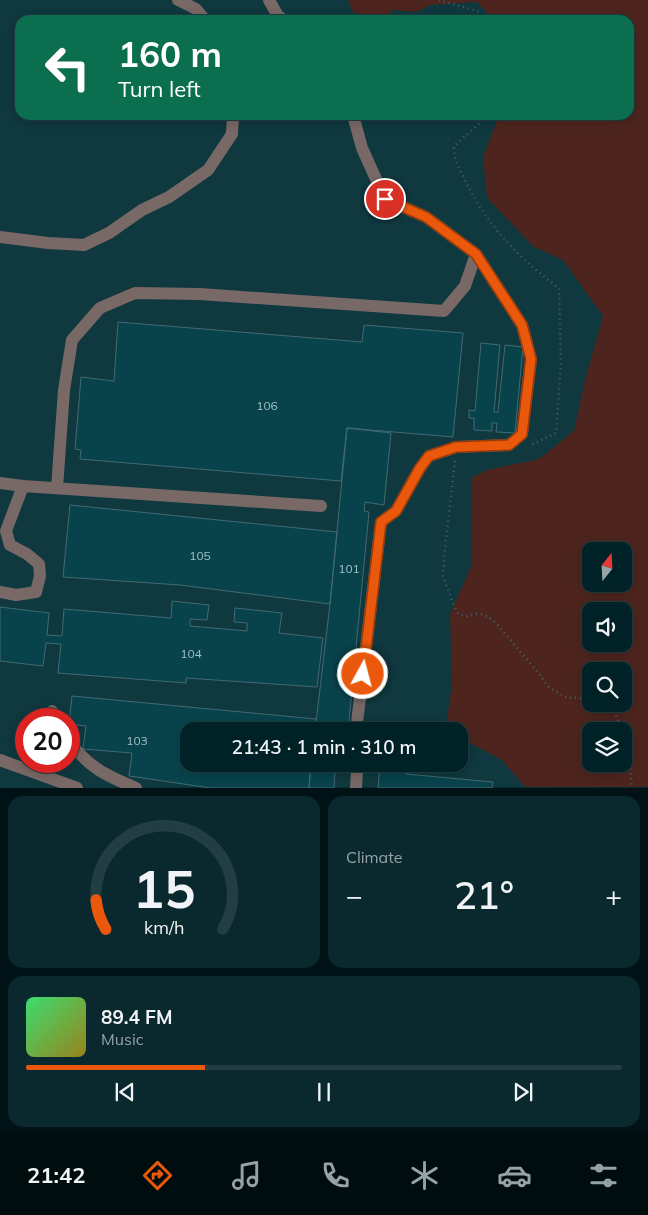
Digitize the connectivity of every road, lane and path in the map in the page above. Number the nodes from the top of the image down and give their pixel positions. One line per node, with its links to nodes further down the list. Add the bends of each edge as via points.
1 (178, 0): 4 (lane)
2 (269, 0): 5 (lane)
3 (439, 0): 6 (path, via 480,12)
4 (201, 15)
5 (277, 15)
6 (480, 15)
7 (233, 120): 10 (lane, via 232,134 208,170 109,233 84,245)
8 (354, 120): 11 (lane, via 362,148 385,199 426,217)
9 (482, 120): 12 (path, via 454,146 454,158 474,200 500,235 537,272)
10 (0, 237)
11 (476, 254): 13 (lane, via 522,325 531,359 522,434 509,445); 16 (lane, via 465,286 444,311 200,294 135,293 100,308 72,340 64,390)
12 (559, 288)
13 (456, 447): 20 (path, via 443,576 458,613 465,617 480,613 487,616 547,686 565,697); 21 (lane, via 429,456 396,511 381,522)
14 (0, 483): 15 (lane)
15 (24, 486): 16 (lane); 18 (lane)
16 (57, 488): 17 (lane)
17 (321, 506)
18 (3, 531): 19 (lane, via 10,545 39,564 40,576 36,592 16,595)
19 (0, 592)
20 (582, 698)
21 (357, 722)
22 (80, 755): 27 (lane, via 90,765)
23 (0, 760): 26 (lane)
24 (357, 772): 28 (lane)
25 (630, 772): 29 (path)
26 (77, 788)
27 (136, 788)
28 (356, 788)
29 (632, 788)

